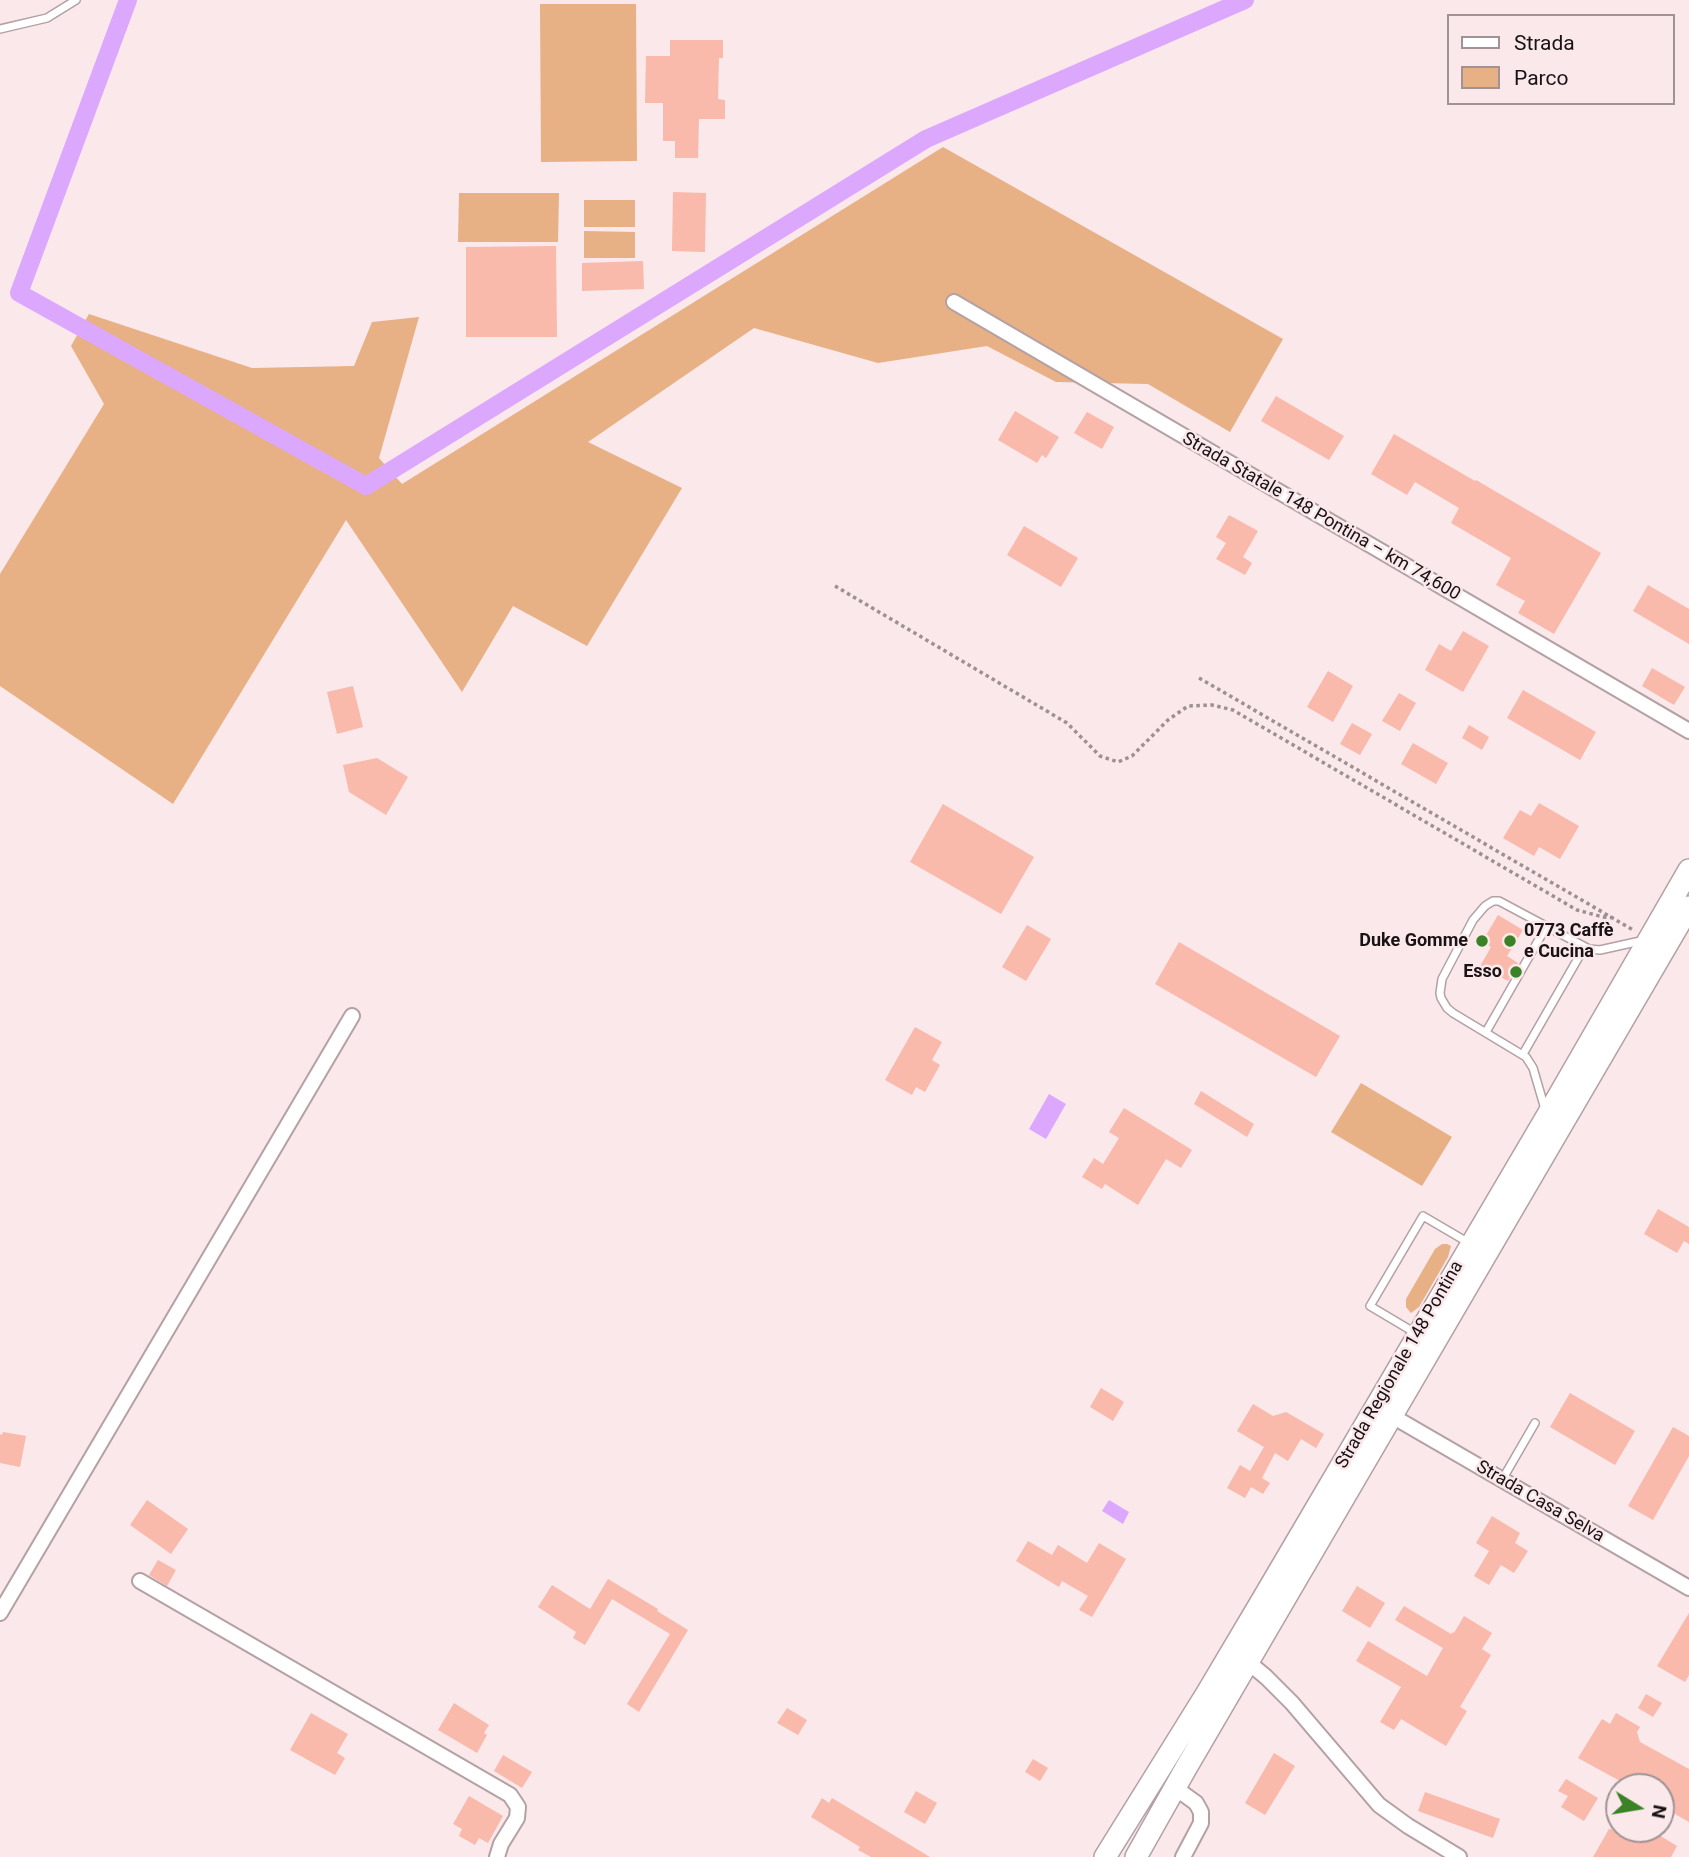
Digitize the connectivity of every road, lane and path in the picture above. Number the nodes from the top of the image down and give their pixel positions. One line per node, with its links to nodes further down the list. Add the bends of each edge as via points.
1 (76, 0): 2 (lane, via 47,18)
2 (0, 29)
3 (954, 302): 6 (street, Strada Statale 148 Pontina – km 74,600)
4 (835, 586): 9 (path, via 1067,723 1100,756 1118,762 1132,756 1167,720 1188,706 1233,710 1577,910)
5 (1199, 678): 9 (path)
6 (1689, 731)
7 (1689, 870): 12 (main road, Strada Regionale 148 Pontina)
8 (1689, 907): 11 (main road, Strada Regionale 148 Pontina)
9 (1616, 918): 12 (path)
10 (1546, 928): 13 (lane); 15 (lane); 15 (lane, via 1499,901 1485,905 1473,920 1446,970 1440,993 1447,1009)
11 (1682, 933): 20 (main road, Strada Regionale 148 Pontina)
12 (1649, 939): 13 (lane, via 1600,950); 17 (main road, Strada Regionale 148 Pontina)
13 (1584, 948): 16 (lane)
14 (352, 1016): 25 (street)
15 (1486, 1032): 16 (lane)
16 (1523, 1054): 17 (lane, via 1533,1068)
17 (1547, 1116): 18 (main road, Strada Regionale 148 Pontina)
18 (1471, 1244): 19 (main road, Strada Regionale 148 Pontina); 19 (lane, via 1423,1216 1410,1238 1370,1306)
19 (1418, 1334): 29 (main road, Strada Regionale 148 Pontina)
20 (1392, 1416): 22 (street, Strada Casa Selva); 26 (main road, Strada Regionale 148 Pontina)
21 (1535, 1423): 22 (lane)
22 (1502, 1480): 24 (street, Strada Casa Selva)
23 (139, 1581): 28 (street, via 510,1796 517,1818)
24 (1689, 1588)
25 (0, 1613)
26 (1248, 1662): 27 (main road, Strada Regionale 148 Pontina); 32 (street, via 1292,1703 1379,1805)
27 (1174, 1787): 30 (main road, Strada Regionale 148 Pontina); 31 (street, via 1201,1812 1201,1823)
28 (498, 1857)
29 (1105, 1857)
30 (1136, 1857)
31 (1183, 1857)
32 (1459, 1857)

